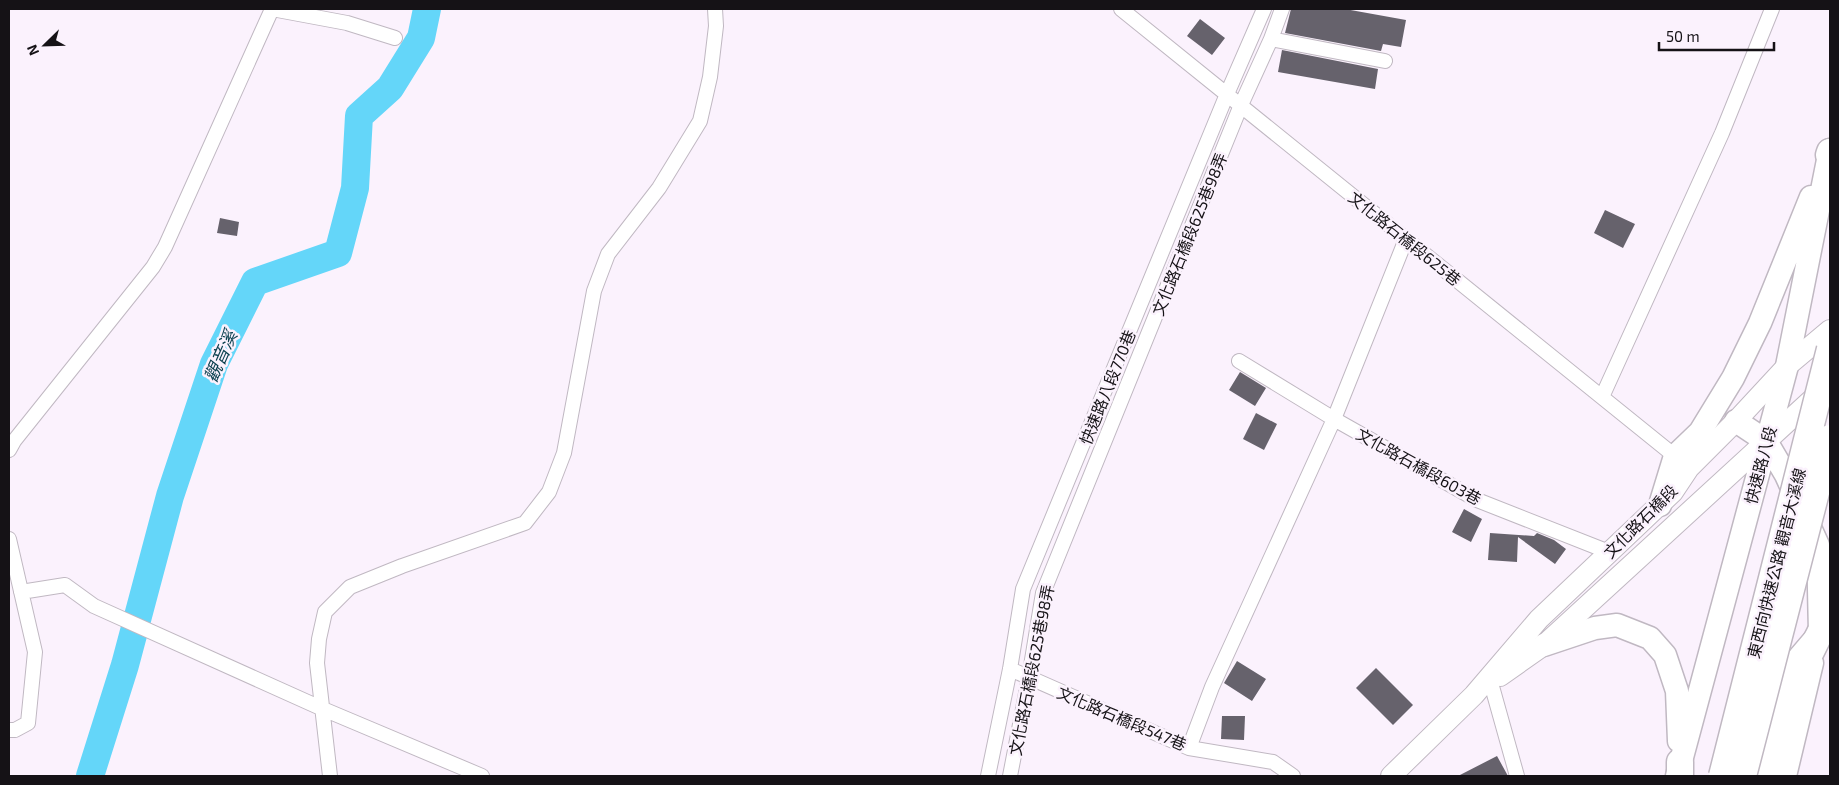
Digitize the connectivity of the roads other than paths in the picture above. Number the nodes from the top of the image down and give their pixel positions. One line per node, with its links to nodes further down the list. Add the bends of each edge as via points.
1 (272, 9): 7 (street, via 347,23); 24 (street, via 166,247)
2 (715, 9): 37 (street, via 710,77 700,121 660,188 608,254 594,290 564,453 549,492 525,523 350,587 325,612 317,663)
3 (1121, 9): 10 (street, 文化路石橋段625巷)
4 (1264, 9): 10 (street, 快速路八段770巷)
5 (1282, 9): 8 (street, 文化路石橋段625巷98弄)
6 (1772, 9): 19 (street, via 1722,133)
7 (395, 38)
8 (1271, 39): 9 (street); 11 (street, 文化路石橋段625巷98弄)
9 (1385, 61)
10 (1227, 94): 11 (street, 文化路石橋段625巷); 33 (street, 快速路八段770巷, via 1023,589)
11 (1241, 105): 13 (street, 文化路石橋段625巷); 34 (street, 文化路石橋段625巷98弄, via 1043,593)
12 (1830, 154): 17 (main road, 快速路八段); 25 (main road, via 1760,323 1733,378)
13 (1406, 240): 19 (street, 文化路石橋段625巷); 20 (street)
14 (1830, 330): 17 (main road, 文化路石橋段)
15 (1830, 349): 48 (highway, 東西向快速公路 觀音大溪線, bridge)
16 (1239, 361): 20 (street, 文化路石橋段603巷)
17 (1787, 366): 21 (main road, 文化路石橋段); 23 (main road, 快速路八段)
18 (1830, 383): 23 (main road, 文化路石橋段)
19 (1602, 397): 25 (street, 文化路石橋段625巷)
20 (1334, 419): 28 (street, 文化路石橋段603巷, via 1477,500); 39 (street, via 1212,687)
21 (1736, 422): 23 (main road); 25 (main road, 文化路石橋段)
22 (1830, 438): 49 (highway, 東西向快速公路 觀音大溪線, bridge)
23 (1766, 441): 31 (main road, via 1786,475 1818,545); 32 (main road, 文化路石橋段); 40 (main road, 快速路八段)
24 (10, 444)
25 (1682, 462): 26 (main road)
26 (1660, 505): 28 (main road, 文化路石橋段)
27 (9, 539): 29 (street)
28 (1609, 552): 36 (main road, 文化路石橋段, via 1538,619)
29 (21, 592): 37 (street, via 65,585 94,606); 38 (street, via 35,652 28,723)
30 (1830, 592): 31 (main road)
31 (1825, 631): 50 (main road, via 1779,681); 51 (highway, via 1787,700); 52 (main road)
32 (1544, 645): 35 (main road, 文化路石橋段); 40 (main road, via 1595,628 1617,625 1650,638 1665,655 1677,692)
33 (1010, 669): 34 (street, 文化路石橋段547巷); 43 (street, 快速路八段770巷)
34 (1030, 678): 39 (street, 文化路石橋段547巷); 44 (street, 文化路石橋段625巷98弄)
35 (1491, 683): 36 (main road, 文化路石橋段); 47 (street)
36 (1474, 695): 46 (main road, 文化路石橋段)
37 (322, 709): 41 (street); 42 (street)
38 (9, 730)
39 (1189, 748): 45 (street, 文化路石橋段547巷, via 1273,762)
40 (1680, 773)
41 (330, 776)
42 (482, 776)
43 (988, 776)
44 (1010, 776)
45 (1293, 776)
46 (1390, 776)
47 (1517, 776)
48 (1722, 776)
49 (1743, 776)
50 (1755, 776)
51 (1769, 776)
52 (1785, 776)

